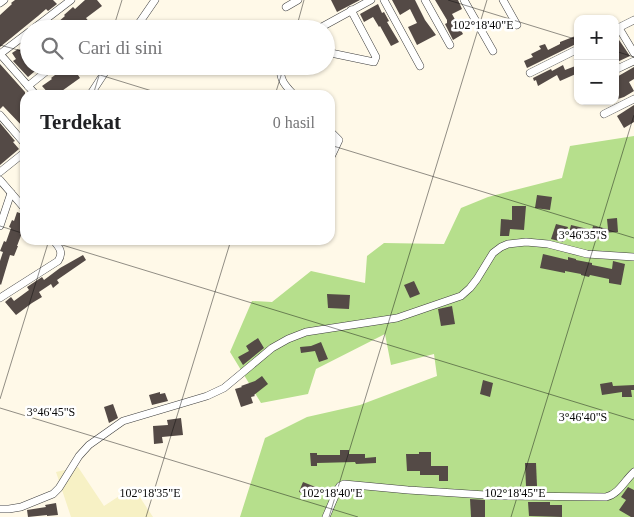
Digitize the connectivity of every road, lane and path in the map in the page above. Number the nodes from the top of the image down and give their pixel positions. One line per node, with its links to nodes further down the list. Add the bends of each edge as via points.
1 (4, 0): 10 (street)
2 (71, 0): 13 (street)
3 (155, 0): 14 (street)
4 (298, 0): 11 (street)
5 (371, 0): 12 (street)
6 (384, 0): 27 (street)
7 (425, 0): 21 (street)
8 (464, 0): 22 (street)
9 (503, 0): 17 (street)
10 (0, 3)
11 (286, 7)
12 (351, 10): 15 (street); 24 (street, via 376,56 374,62)
13 (45, 20)
14 (141, 20)
15 (334, 20)
16 (634, 20): 18 (street)
17 (517, 25)
18 (619, 28)
19 (619, 32): 25 (street)
20 (20, 39): 33 (street, via 0,54)
21 (450, 45)
22 (493, 51)
23 (574, 51): 29 (street)
24 (335, 54)
25 (634, 54)
26 (634, 61): 28 (street)
27 (420, 66)
28 (619, 68)
29 (530, 73)
30 (42, 75): 33 (street)
31 (103, 75): 35 (street)
32 (280, 75): 36 (street)
33 (28, 86): 34 (street)
34 (32, 90)
35 (93, 90)
36 (290, 90)
37 (634, 99): 38 (street)
38 (604, 114)
39 (0, 115): 41 (street)
40 (335, 136): 42 (street, via 339,140)
41 (20, 138)
42 (335, 148)
43 (20, 156): 44 (street)
44 (0, 172)
45 (0, 180): 46 (street)
46 (11, 193): 47 (street); 48 (street)
47 (20, 203)
48 (0, 226)
49 (57, 245): 51 (street, via 61,251 58,261)
50 (634, 257): 53 (street, via 587,254 526,242 501,247 461,296 397,318 306,332 288,339 272,348 224,388 123,421 89,445 53,494 21,507)
51 (0, 298)
52 (634, 472): 54 (street, via 619,490 606,497 502,496 344,484 338,488)
53 (0, 510)
54 (326, 517)

